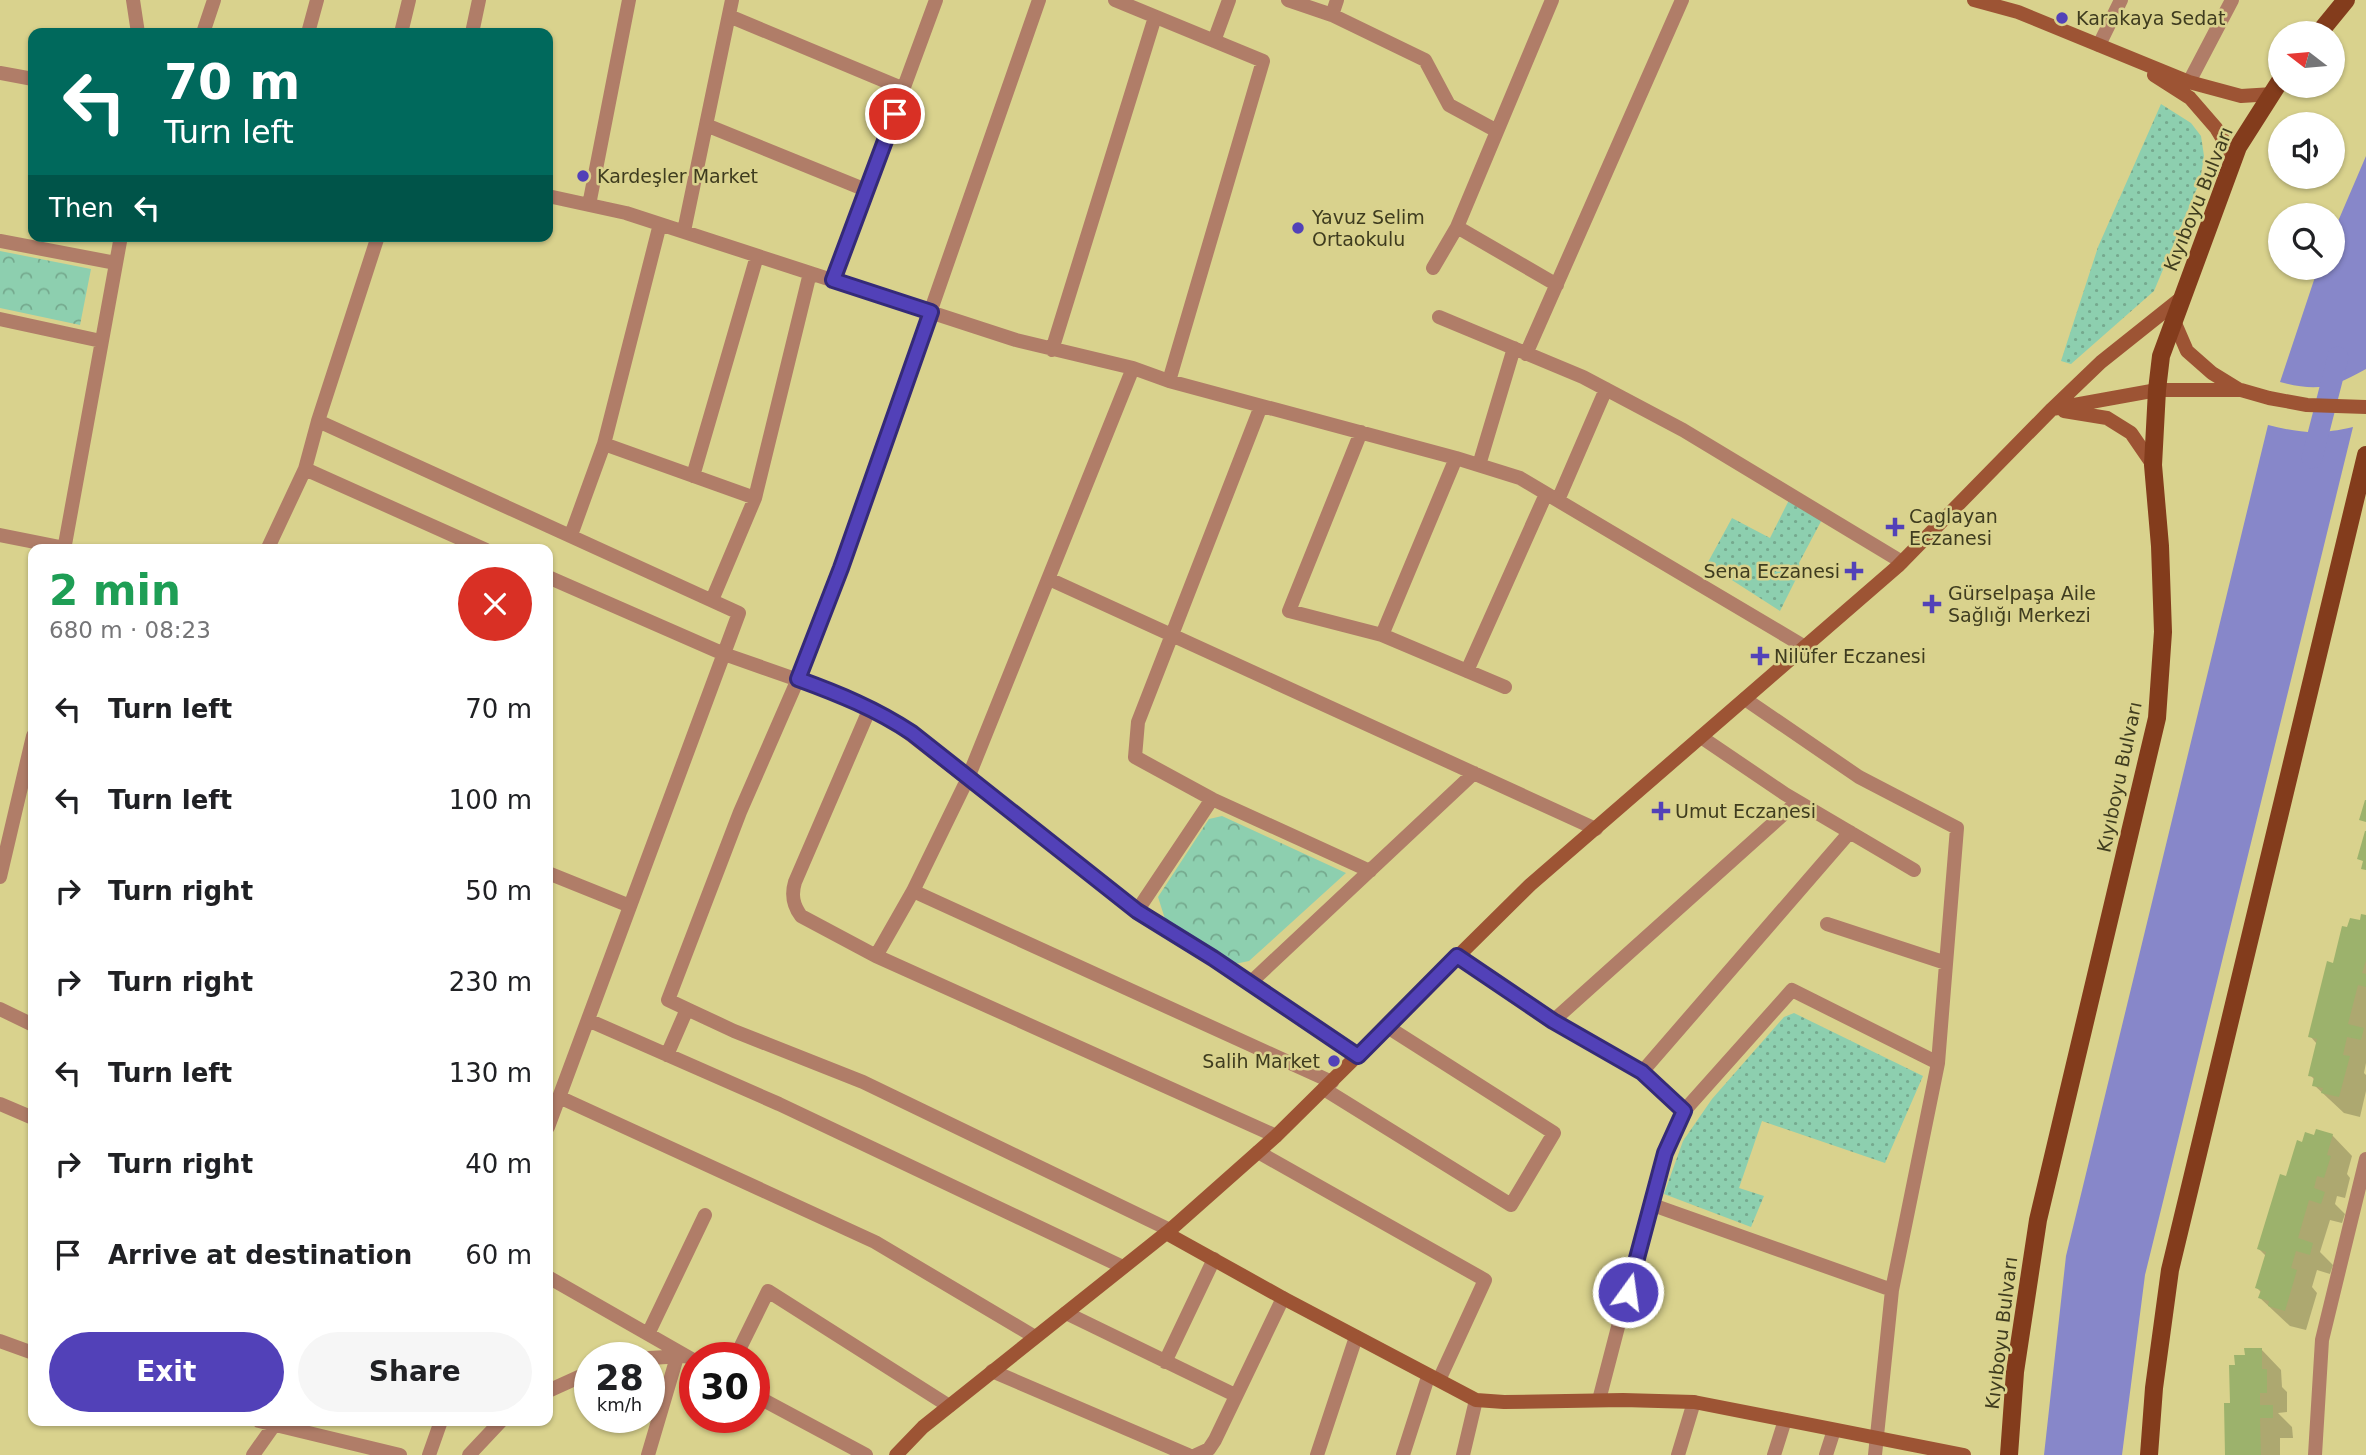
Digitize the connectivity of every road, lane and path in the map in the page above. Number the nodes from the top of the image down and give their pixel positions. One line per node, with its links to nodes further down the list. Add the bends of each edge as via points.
1 (133, 0): 24 (street)
2 (214, 0): 25 (street)
3 (317, 0): 26 (street)
4 (408, 0): 27 (street)
5 (479, 0): 28 (street)
6 (629, 0): 43 (street)
7 (732, 0): 21 (street)
8 (936, 0): 35 (street)
9 (1039, 0): 57 (street)
10 (1115, 0): 22 (street)
11 (1228, 0): 29 (street)
12 (1288, 0): 20 (street)
13 (1338, 0): 20 (street)
14 (1552, 0): 39 (street)
15 (1682, 0): 55 (street)
16 (1974, 0): 30 (main road, via 2018,12)
17 (2121, 0): 30 (street)
18 (2232, 0): 34 (street)
19 (2346, 0): 23 (main road)
20 (1332, 15): 39 (street, via 1424,60 1449,106)
21 (729, 16): 35 (street); 38 (street)
22 (1155, 17): 29 (street); 62 (street)
23 (2329, 21)
24 (137, 28)
25 (205, 28)
26 (309, 28)
27 (402, 28)
28 (473, 28)
29 (1214, 41): 65 (street, via 1264,61)
30 (2099, 45): 31 (main road)
31 (2120, 54): 34 (main road); 40 (main road, via 2190,98)
32 (0, 73): 33 (street)
33 (28, 78)
34 (2189, 82): 36 (main road, via 2241,96)
35 (904, 89): 41 (street)
36 (2268, 90)
37 (2270, 98): 40 (main road, Kıyıboyu Bulvarı)
38 (706, 125): 41 (street); 46 (street)
39 (1497, 131): 45 (street)
40 (2234, 158): 56 (main road, Kıyıboyu Bulvarı)
41 (866, 190): 54 (street)
42 (553, 197): 43 (street)
43 (589, 205): 44 (street)
44 (660, 223): 46 (street); 74 (street)
45 (1457, 227): 52 (street); 55 (street)
46 (684, 231): 50 (street)
47 (0, 241): 51 (street)
48 (120, 242): 51 (street)
49 (375, 242): 72 (street)
50 (757, 256): 53 (street); 80 (street)
51 (116, 263): 61 (street)
52 (1433, 268)
53 (810, 273): 54 (street); 82 (street)
54 (833, 280): 57 (street)
55 (1557, 285): 63 (street)
56 (2180, 299): 60 (main road, Kıyıboyu Bulvarı); 71 (main road, via 2101,362)
57 (931, 312): 62 (street); 98 (street)
58 (1439, 317): 63 (street)
59 (0, 319): 61 (street)
60 (2174, 321): 67 (main road, Kıyıboyu Bulvarı, via 2161,356); 68 (main road, via 2187,351)
61 (101, 341): 86 (street)
62 (1052, 350): 64 (street)
63 (1520, 351): 66 (street); 77 (street)
64 (1133, 368): 65 (street); 91 (street)
65 (1169, 381): 69 (street)
66 (1606, 389): 81 (street); 89 (street)
67 (2157, 390): 68 (main road); 71 (main road); 78 (main road, Kıyıboyu Bulvarı)
68 (2241, 390): 70 (main road, via 2307,405)
69 (1261, 406): 73 (street); 93 (street)
70 (2364, 407)
71 (2052, 409): 78 (main road, via 2107,418 2132,433); 89 (main road)
72 (318, 421): 79 (street); 84 (street)
73 (1361, 432): 76 (street); 94 (street, via 1289,611)
74 (604, 444): 80 (street); 84 (street)
75 (2366, 455): 195 (main road, via 2170,1270)
76 (1456, 458): 77 (street); 94 (street)
77 (1479, 465): 81 (street, via 1520,478)
78 (2153, 465): 194 (main road, Kıyıboyu Bulvarı, via 2163,632 2157,718 2038,1220 2015,1372)
79 (305, 469): 87 (street); 88 (street)
80 (693, 476): 82 (street)
81 (1552, 497): 95 (street); 97 (street)
82 (755, 498): 92 (street)
83 (0, 535): 85 (street)
84 (571, 535): 92 (street)
85 (41, 544)
86 (65, 544)
87 (270, 544)
88 (473, 544)
89 (1902, 562): 95 (main road)
90 (553, 579): 96 (street)
91 (1049, 579): 93 (street); 105 (street)
92 (712, 600): 96 (street, via 739,613)
93 (1171, 635): 104 (street); 106 (street, via 1138,722 1135,757)
94 (1382, 635): 97 (street)
95 (1805, 647): 100 (main road)
96 (723, 654): 98 (street); 115 (street)
97 (1467, 671): 99 (street)
98 (798, 679): 101 (street); 123 (street, via 740,811 668,1000)
99 (1505, 687)
100 (1745, 699): 102 (main road); 120 (street, via 1858,777 1957,828)
101 (870, 708): 105 (street, via 912,733); 118 (street, via 793,895 802,916)
102 (1701, 737): 107 (street); 108 (main road)
103 (28, 757): 113 (street)
104 (1474, 773): 108 (street); 111 (street)
105 (968, 778): 114 (street); 116 (street)
106 (1212, 799): 111 (street); 116 (street)
107 (1797, 802): 109 (street); 125 (street)
108 (1596, 829): 119 (main road)
109 (1850, 832): 110 (street); 131 (street)
110 (1914, 870)
111 (1370, 871): 121 (street)
112 (553, 875): 115 (street)
113 (0, 877)
114 (913, 891): 118 (street); 132 (street)
115 (630, 906): 124 (street)
116 (1137, 911): 121 (street)
117 (1828, 924): 120 (street)
118 (876, 956): 138 (street)
119 (1457, 956): 125 (street); 127 (main road)
120 (1946, 963): 130 (street)
121 (1250, 983): 129 (street)
122 (0, 1009): 126 (street)
123 (687, 1010): 128 (street); 143 (street, via 863,1082)
124 (588, 1020): 128 (street); 133 (street)
125 (1553, 1021): 131 (street)
126 (28, 1023)
127 (1386, 1026): 129 (main road); 132 (street, via 1554,1133 1511,1205)
128 (667, 1055): 145 (street)
129 (1358, 1056): 132 (main road)
130 (1938, 1063): 135 (street, via 1792,990); 147 (street)
131 (1642, 1072): 135 (street)
132 (1328, 1086): 138 (main road)
133 (559, 1097): 136 (street); 151 (street, via 875,1242)
134 (0, 1104): 137 (street)
135 (1684, 1111): 141 (street)
136 (553, 1113)
137 (28, 1116)
138 (1276, 1136): 139 (main road)
139 (1258, 1152): 143 (main road); 160 (street, via 1485,1279)
140 (2366, 1159): 196 (street, via 2322,1340)
141 (1650, 1204): 147 (street); 165 (street)
142 (705, 1215): 150 (street)
143 (1168, 1231): 144 (main road); 145 (main road)
144 (1213, 1259): 148 (main road); 157 (street)
145 (1123, 1267): 149 (main road)
146 (553, 1280): 150 (street)
147 (1892, 1290): 175 (street)
148 (1283, 1298): 152 (main road); 163 (street)
149 (1066, 1312): 151 (main road); 157 (street)
150 (648, 1334): 156 (street)
151 (1035, 1337): 158 (main road)
152 (1356, 1337): 160 (main road); 186 (street)
153 (0, 1341): 155 (street)
154 (743, 1342): 168 (street, via 768,1291)
155 (28, 1351)
156 (679, 1354)
157 (1165, 1362): 163 (street)
158 (992, 1371): 168 (main road); 176 (street)
159 (679, 1376): 181 (street)
160 (1434, 1378): 164 (main road); 187 (street)
161 (574, 1379): 162 (street)
162 (553, 1389)
163 (1236, 1395): 185 (street, via 1209,1449)
164 (1476, 1400): 165 (main road); 188 (street)
165 (1599, 1400): 166 (main road)
166 (1694, 1402): 169 (main road); 189 (street)
167 (770, 1404): 182 (street)
168 (949, 1406): 183 (main road)
169 (1785, 1420): 174 (main road); 190 (street)
170 (274, 1426): 177 (street)
171 (288, 1426): 178 (street)
172 (439, 1426): 179 (street)
173 (496, 1426): 180 (street)
174 (1834, 1430): 175 (main road); 191 (street)
175 (1876, 1437): 192 (street); 193 (main road)
176 (1168, 1451): 184 (street)
177 (253, 1455)
178 (400, 1455)
179 (429, 1455)
180 (469, 1455)
181 (648, 1455)
182 (866, 1455)
183 (896, 1455)
184 (1188, 1455)
185 (1196, 1455)
186 (1317, 1455)
187 (1403, 1455)
188 (1464, 1455)
189 (1678, 1455)
190 (1774, 1455)
191 (1826, 1455)
192 (1875, 1455)
193 (1964, 1455)
194 (2009, 1455)
195 (2149, 1455)
196 (2315, 1455)

